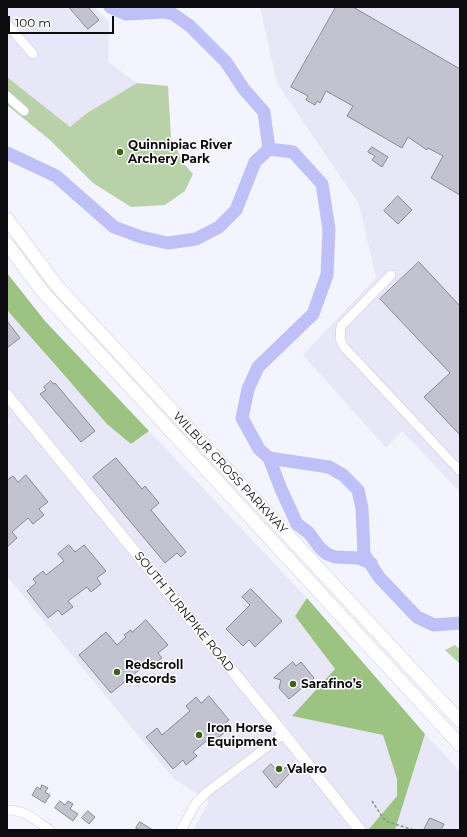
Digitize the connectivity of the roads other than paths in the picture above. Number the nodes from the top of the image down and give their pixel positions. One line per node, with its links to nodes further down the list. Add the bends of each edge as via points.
1 (7, 24): 2 (street)
2 (33, 54)
3 (7, 96): 4 (street)
4 (24, 111)
5 (7, 219): 10 (highway, WILBUR CROSS PARKWAY, via 57,286)
6 (7, 244): 12 (highway, WILBUR CROSS PARKWAY, via 42,291)
7 (391, 275): 9 (street, via 341,326 340,339 344,347)
8 (7, 395): 11 (main road, SOUTH TURNPIKE ROAD)
9 (460, 471)
10 (460, 721)
11 (284, 734): 15 (street, via 207,792 196,804); 16 (main road, SOUTH TURNPIKE ROAD)
12 (460, 745)
13 (7, 810): 14 (street, via 18,810 27,814)
14 (50, 830)
15 (181, 830)
16 (360, 830)

